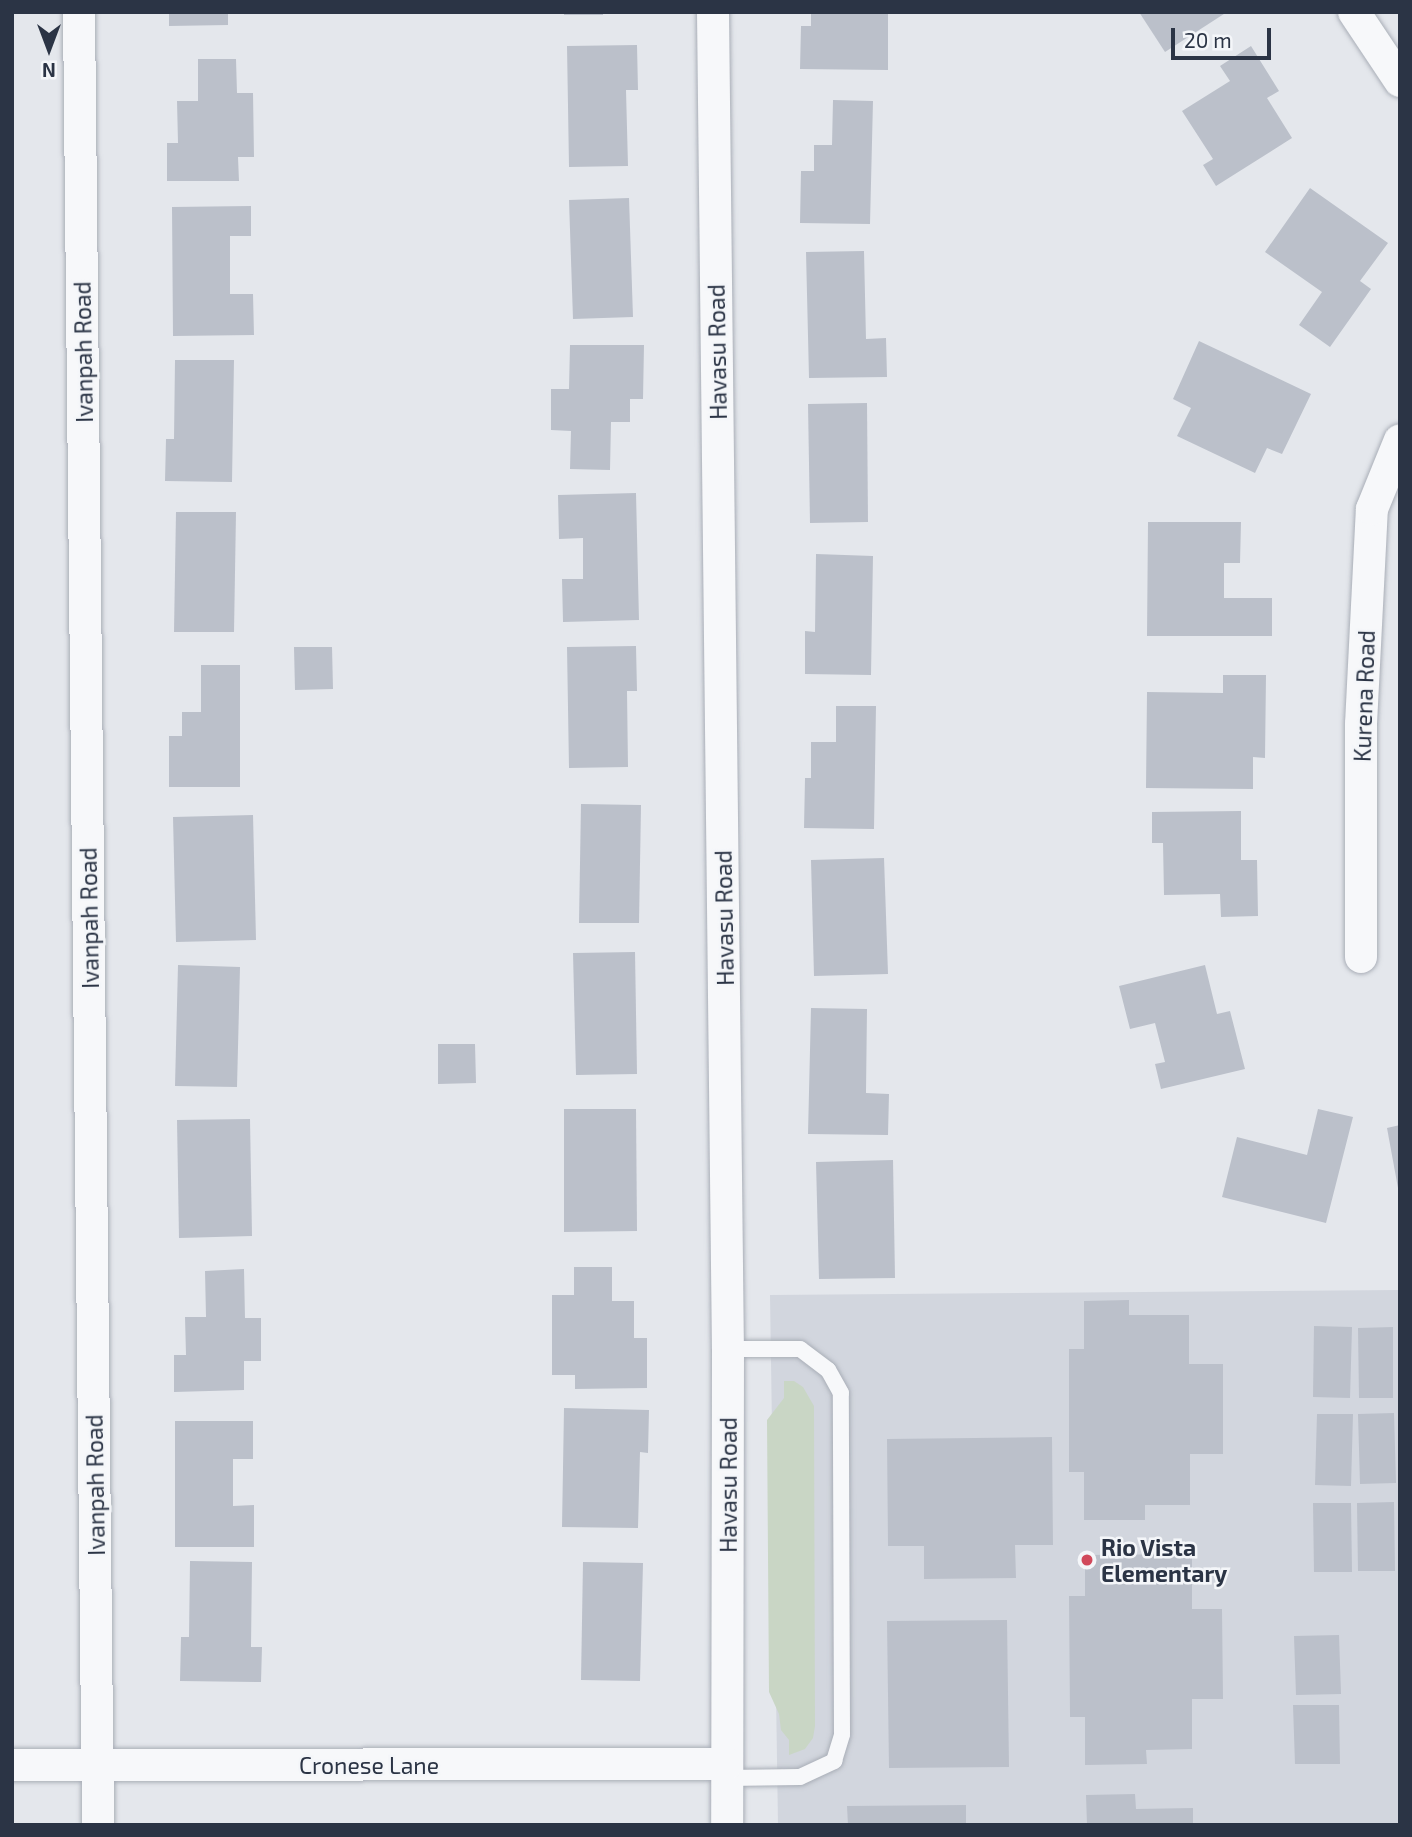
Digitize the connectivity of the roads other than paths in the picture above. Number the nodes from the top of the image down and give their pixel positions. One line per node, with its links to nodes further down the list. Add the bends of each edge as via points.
1 (79, 12): 9 (street, Ivanpah Road)
2 (713, 12): 7 (street, Havasu Road)
3 (1353, 12): 4 (street)
4 (1400, 81)
5 (1400, 440): 6 (street, Kurena Road, via 1372,509 1361,724)
6 (1361, 957)
7 (728, 1349): 10 (street, Havasu Road); 10 (lane, via 800,1349 828,1370 841,1393 842,1734 834,1761 800,1777)
8 (12, 1765): 9 (street, Cronese Lane)
9 (98, 1765): 10 (street, Cronese Lane); 11 (street, Ivanpah Road)
10 (727, 1771): 12 (street, Havasu Road)
11 (98, 1825)
12 (727, 1825)

